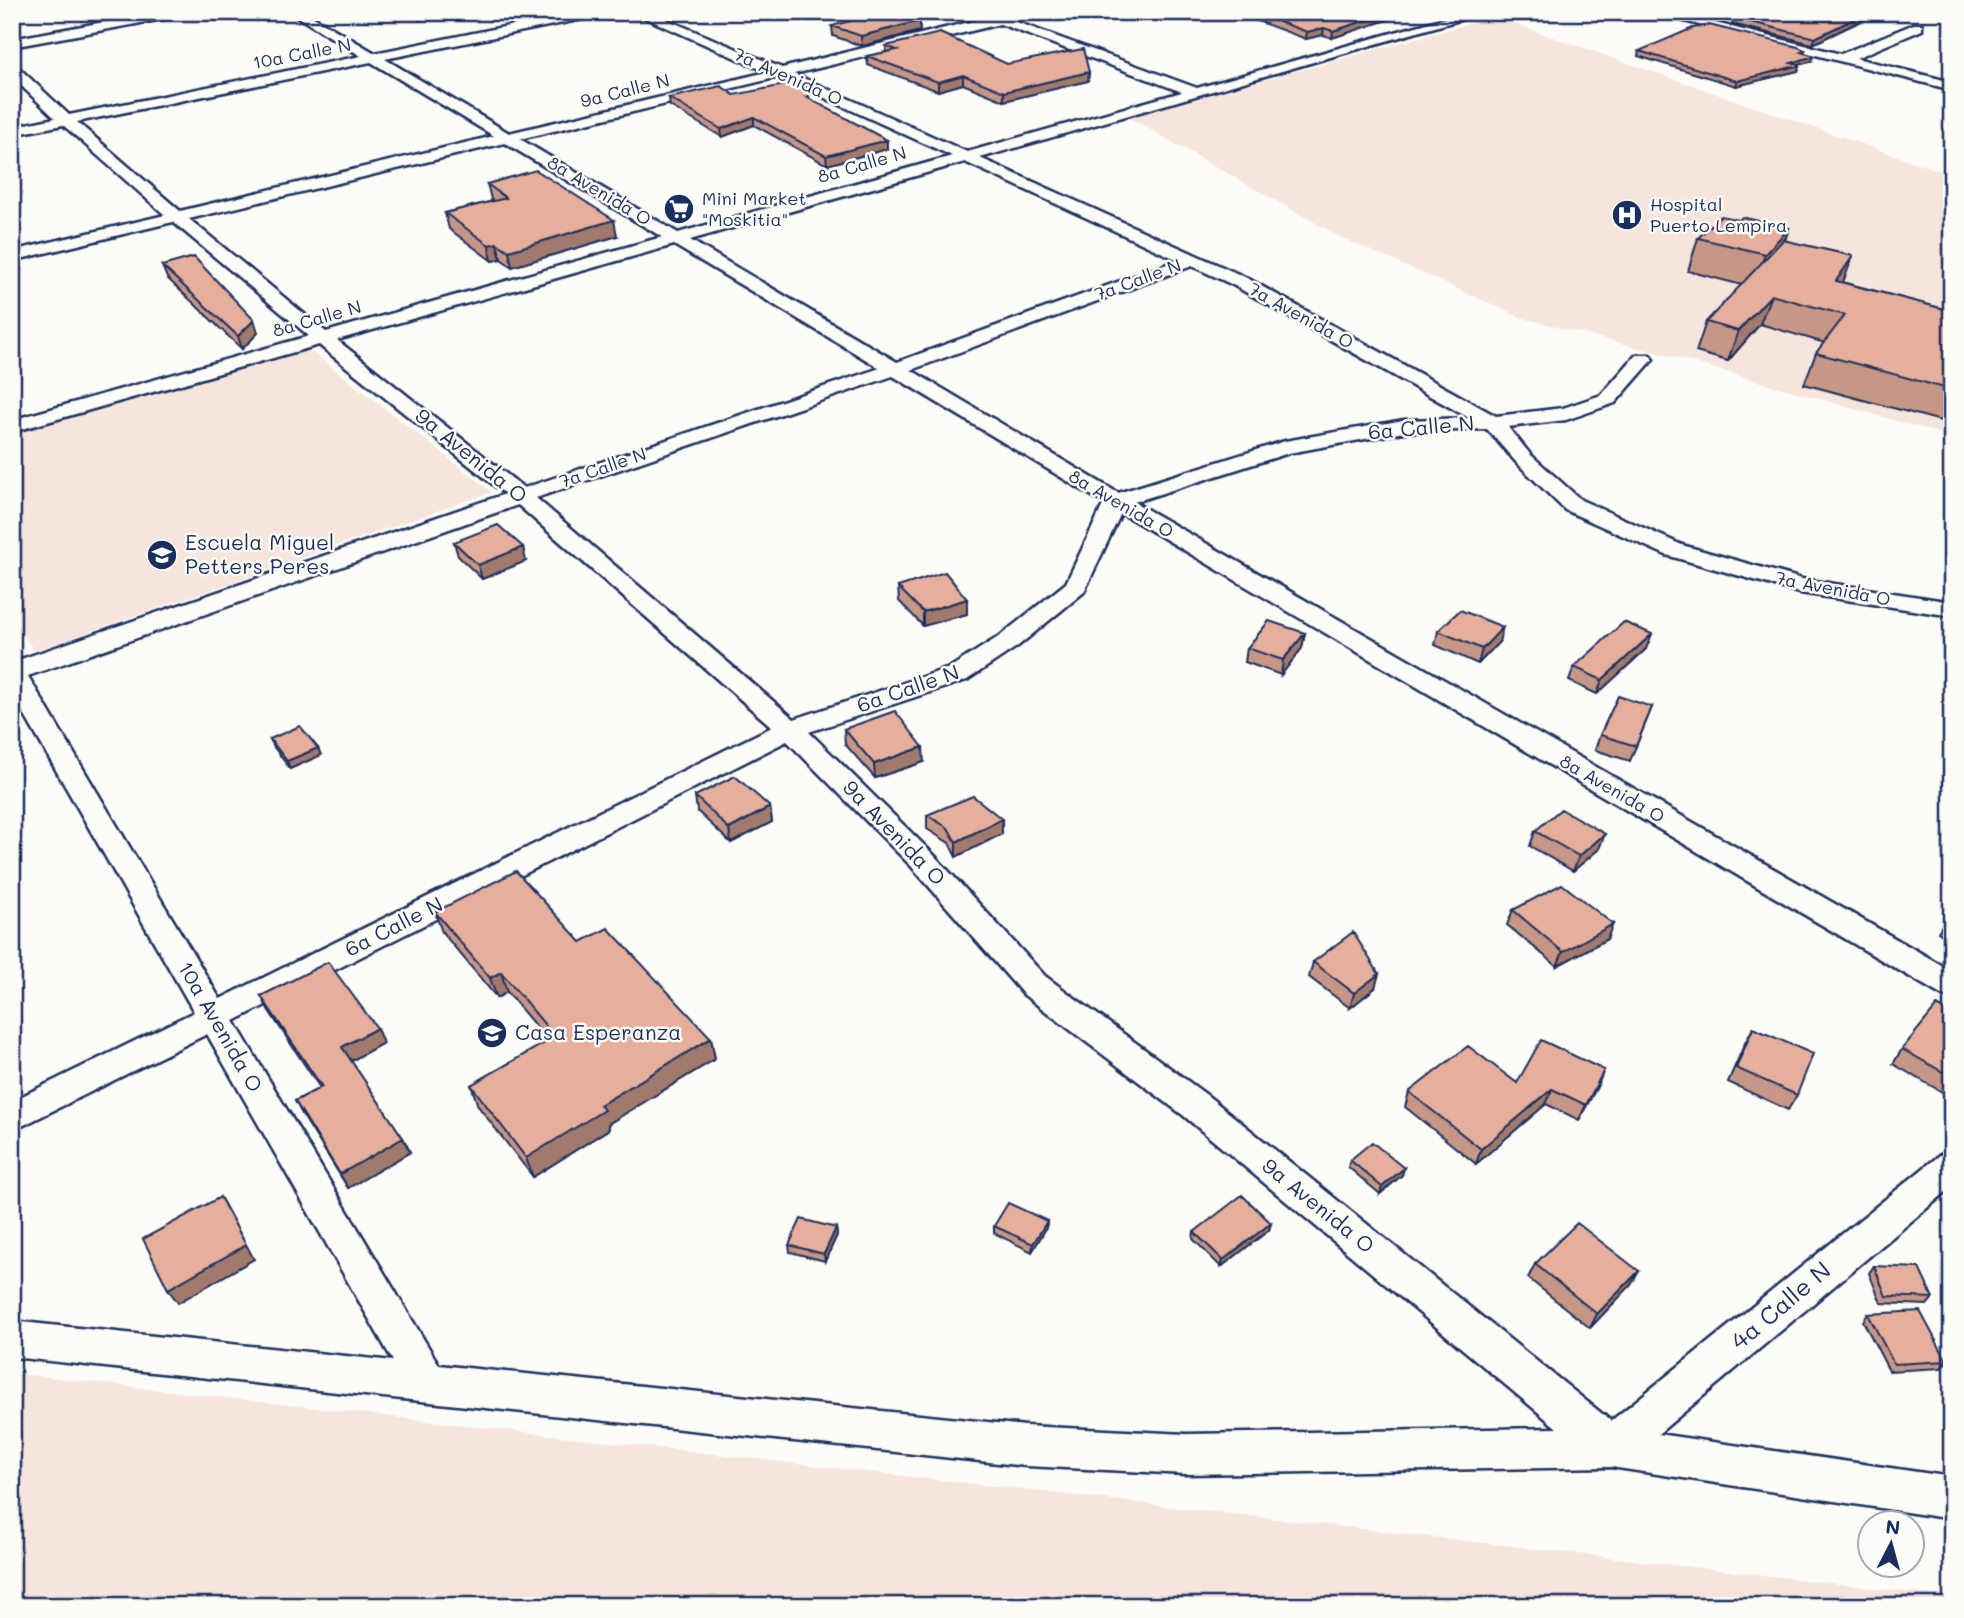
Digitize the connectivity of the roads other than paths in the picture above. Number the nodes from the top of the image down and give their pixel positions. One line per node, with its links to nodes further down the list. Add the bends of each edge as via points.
1 (179, 12): 11 (street)
2 (296, 12): 12 (street, 8a Avenida O)
3 (598, 12): 12 (street, 10a Calle N)
4 (638, 12): 15 (street, 7a Avenida O)
5 (979, 12): 9 (street)
6 (1035, 12): 9 (street, 9a Calle N)
7 (1481, 12): 17 (street, 8a Calle N)
8 (1658, 13): 13 (street)
9 (1001, 20): 15 (street, 9a Calle N); 17 (street)
10 (1918, 27): 13 (street)
11 (12, 43)
12 (375, 59): 18 (street, 10a Calle N); 20 (street, 8a Avenida O)
13 (1842, 59): 16 (street)
14 (12, 69): 18 (street, 9a Avenida O)
15 (781, 73): 20 (street, 9a Calle N); 21 (street, 7a Avenida O)
16 (1952, 86)
17 (1196, 92): 21 (street, 8a Calle N)
18 (67, 121): 19 (street, 10a Calle N); 22 (street, 9a Avenida O)
19 (12, 131)
20 (510, 138): 22 (street); 23 (street, 8a Avenida O)
21 (964, 156): 23 (street, 8a Calle N); 25 (street, 7a Avenida O)
22 (177, 217): 24 (street); 26 (street, 9a Avenida O)
23 (675, 237): 26 (street, 8a Calle N); 28 (street, 8a Avenida O)
24 (12, 256)
25 (1193, 260): 28 (street, 7a Calle N); 29 (street, 7a Avenida O)
26 (322, 338): 30 (street, 8a Calle N); 31 (street, 9a Avenida O)
27 (1643, 359): 29 (street, 6a Calle N, via 1608,399 1566,414)
28 (896, 369): 31 (street, 7a Calle N); 32 (street, 8a Avenida O)
29 (1493, 422): 32 (street, 6a Calle N, via 1404,426 1285,447); 33 (street, 7a Avenida O, via 1573,505 1674,550 1800,586)
30 (12, 426)
31 (521, 496): 34 (street, 7a Calle N); 35 (street, 9a Avenida O)
32 (1116, 501): 35 (street, 6a Calle N, via 1076,587 1009,641 958,674); 36 (street, 8a Avenida O)
33 (1952, 609)
34 (13, 672): 37 (street, 10a Avenida O)
35 (790, 729): 37 (street, 6a Calle N); 42 (street, 9a Avenida O, via 922,860 1034,985 1196,1106)
36 (1952, 986)
37 (215, 1018): 38 (street, 6a Calle N); 41 (street, 10a Avenida O)
38 (12, 1117)
39 (1952, 1166): 42 (street, 4a Calle N)
40 (12, 1339): 41 (street)
41 (428, 1384): 42 (street, via 1026,1446 1186,1454)
42 (1611, 1447): 43 (street)
43 (1952, 1499)

